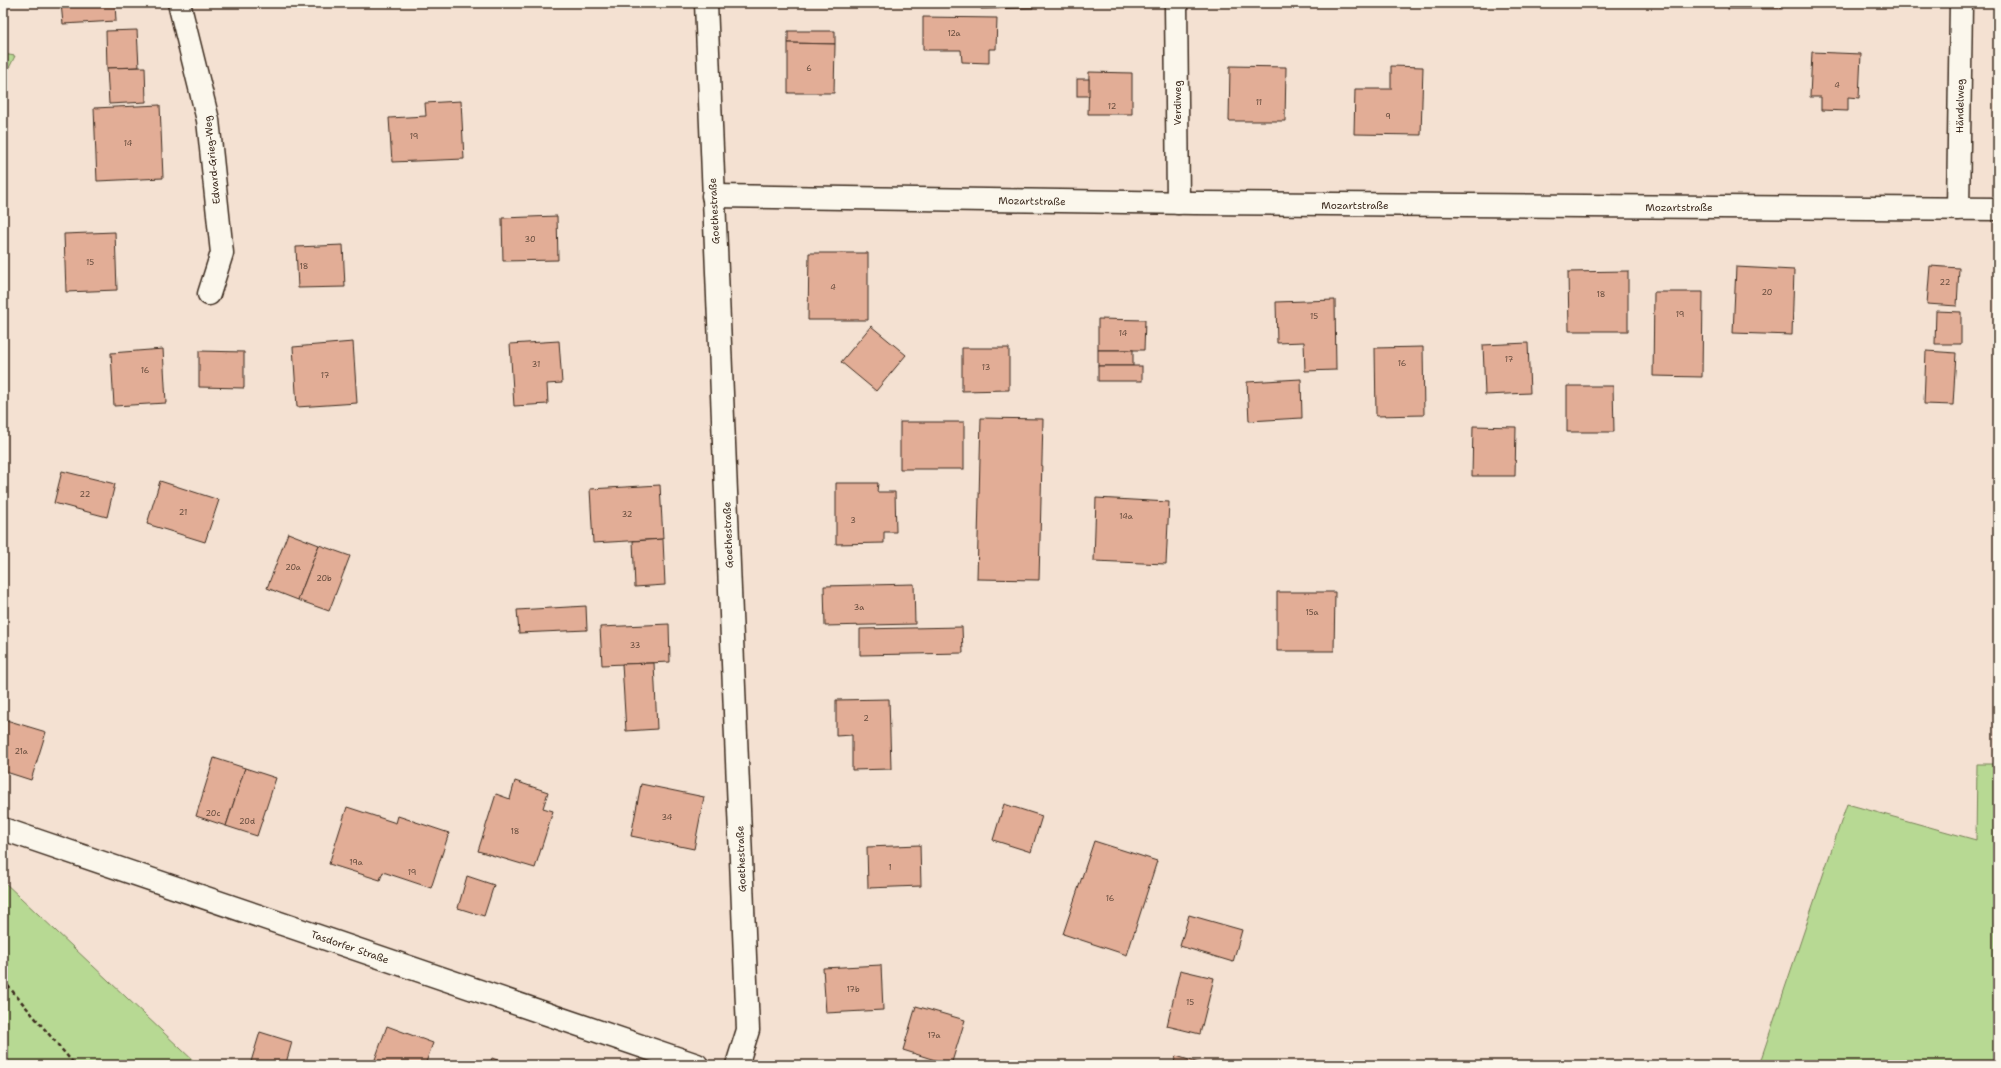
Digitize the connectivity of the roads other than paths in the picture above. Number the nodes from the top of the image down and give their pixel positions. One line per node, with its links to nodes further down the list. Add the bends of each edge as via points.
1 (179, 3): 9 (street, Edvard-Grieg-Weg, via 208,120 222,253)
2 (706, 3): 5 (street, Goethestraße)
3 (1176, 3): 6 (street, Verdiweg)
4 (1961, 3): 7 (street, Händelweg)
5 (713, 196): 6 (street, Mozartstraße); 12 (street, Goethestraße, via 748,1030)
6 (1178, 203): 7 (street, Mozartstraße)
7 (1958, 209): 8 (street, Mozartstraße)
8 (1998, 209)
9 (209, 294)
10 (3, 829): 11 (street, Tasdorfer Straße)
11 (696, 1065)
12 (737, 1065)

